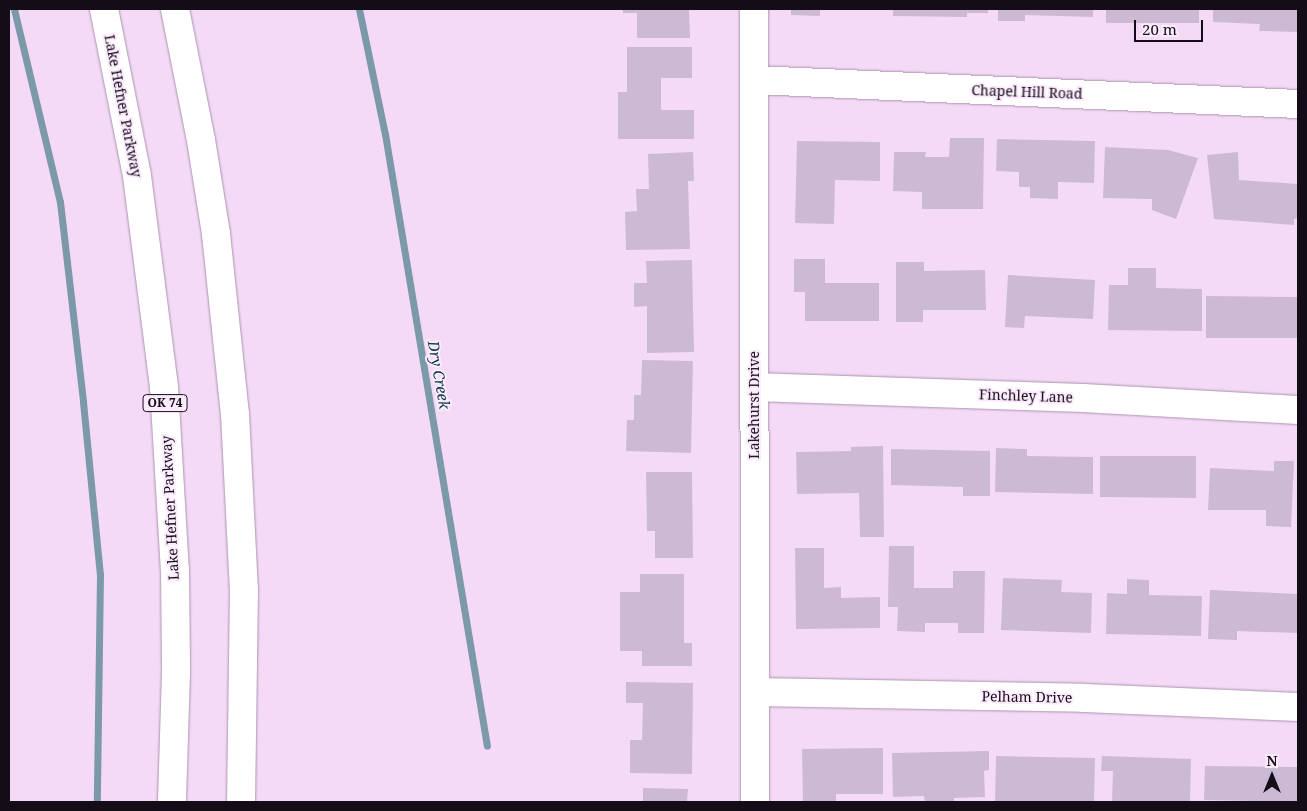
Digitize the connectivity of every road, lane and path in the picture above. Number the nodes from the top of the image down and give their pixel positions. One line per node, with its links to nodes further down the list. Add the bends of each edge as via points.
1 (104, 9): 10 (main road, Lake Hefner Parkway / OK 74, via 137,176 164,387 175,588)
2 (174, 9): 11 (main road, via 201,140 216,234 235,414 244,589)
3 (754, 9): 4 (main road, Lakehurst Drive)
4 (755, 80): 5 (main road, Chapel Hill Road); 6 (main road, Lakehurst Drive)
5 (1298, 104)
6 (754, 387): 7 (main road, Finchley Lane, via 1083,398); 8 (main road, Lakehurst Drive)
7 (1298, 410)
8 (755, 692): 9 (main road, Pelham Drive, via 1084,698); 12 (main road, Lakehurst Drive)
9 (1298, 708)
10 (172, 802)
11 (241, 802)
12 (755, 802)

